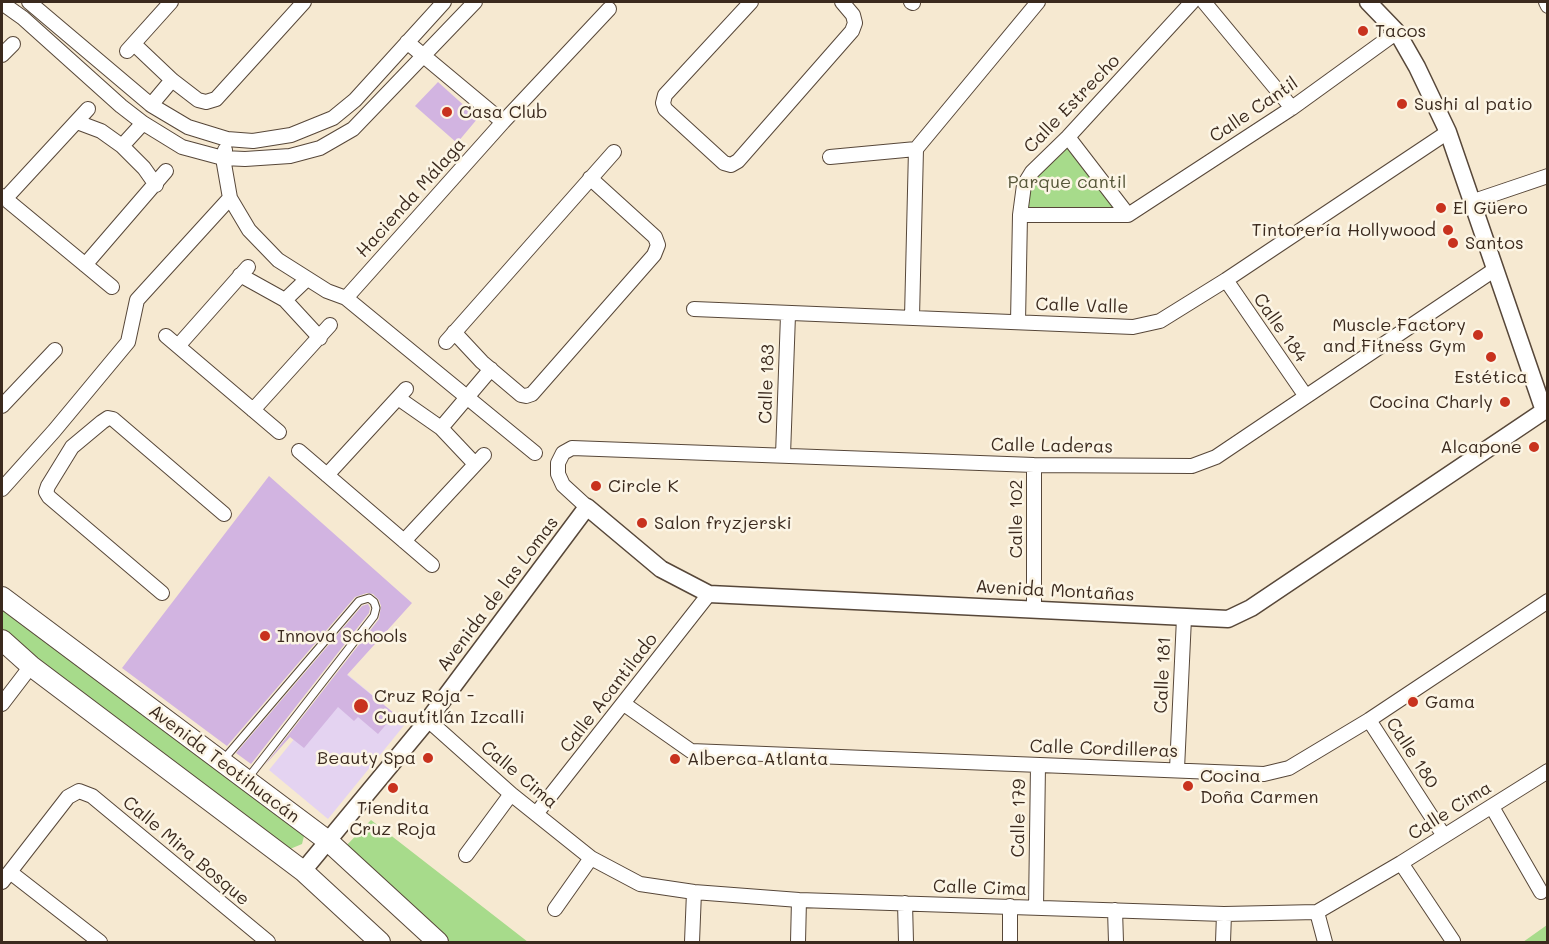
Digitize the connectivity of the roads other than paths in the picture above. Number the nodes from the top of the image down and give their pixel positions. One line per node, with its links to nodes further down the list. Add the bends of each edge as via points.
1 (29, 2): 22 (street)
2 (171, 2): 21 (street, via 130,48)
3 (444, 2): 17 (street)
4 (475, 2): 20 (street)
5 (751, 2): 6 (street, via 665,95 663,103 724,163 731,165 852,31 853,15)
6 (842, 2)
7 (1038, 2): 32 (street)
8 (1192, 2): 29 (street, Calle Estrecho)
9 (1204, 2): 23 (street)
10 (1368, 2): 16 (street)
11 (1546, 2): 14 (street)
12 (2, 3): 27 (street)
13 (297, 4): 21 (street, via 216,99 198,100)
14 (1548, 6)
15 (609, 9): 26 (street, Hacienda Málaga)
16 (1397, 32): 23 (street, Calle Cantil); 28 (street)
17 (407, 42): 20 (street); 30 (street, via 333,118 291,135 253,141)
18 (13, 44): 19 (street)
19 (2, 55)
20 (423, 57): 26 (street); 35 (street, via 353,129 320,148 290,156)
21 (172, 80): 22 (street)
22 (151, 105): 30 (street, via 188,127)
23 (1292, 108): 44 (street, Calle Cantil)
24 (88, 109): 25 (street)
25 (77, 122): 31 (street, via 101,131); 40 (street)
26 (503, 122): 50 (street, Hacienda Málaga)
27 (143, 123): 31 (street); 35 (street, via 182,147)
28 (1448, 132): 42 (street); 48 (street, Calle Valle)
29 (1068, 137): 43 (street, Calle Estrecho, via 1032,172 1024,186); 44 (street)
30 (227, 139): 35 (street)
31 (122, 146): 39 (street)
32 (916, 149): 34 (street); 54 (street)
33 (614, 152): 38 (street)
34 (830, 157)
35 (223, 158): 41 (street)
36 (166, 171): 39 (street)
37 (1548, 176): 42 (street)
38 (590, 178): 61 (street, via 450,337); 61 (street, via 655,237 658,245 654,255 532,394 521,395)
39 (156, 185): 45 (street)
40 (3, 197): 45 (street)
41 (230, 198): 47 (street, via 249,230 278,260); 68 (street, via 137,300 128,342)
42 (1471, 202): 46 (street)
43 (1020, 215): 44 (street); 55 (street, Calle Estrecho)
44 (1128, 215)
45 (85, 265): 49 (street)
46 (1494, 270): 62 (street, Calle Laderas); 66 (street)
47 (307, 279): 50 (street); 51 (street)
48 (1226, 280): 55 (street, Calle Valle, via 1160,321 1133,327); 62 (street, Calle 184)
49 (112, 287)
50 (346, 298): 63 (street)
51 (285, 300): 58 (street); 59 (street, via 244,271)
52 (694, 309): 53 (street, Calle Valle)
53 (788, 315): 54 (street, Calle Valle); 73 (street, Calle 183)
54 (912, 317): 55 (street, Calle Valle)
55 (1018, 322)
56 (330, 325): 58 (street)
57 (166, 336): 59 (street)
58 (320, 338): 65 (street)
59 (178, 346): 65 (street)
60 (55, 350): 64 (street)
61 (491, 369): 63 (street)
62 (1305, 395): 75 (street, Calle Laderas, via 1216,457 1192,466)
63 (465, 397): 67 (street); 72 (street)
64 (2, 406)
65 (253, 410): 69 (street)
66 (1546, 415): 87 (street, Avenida Montañas, via 1251,608 1228,619)
67 (441, 428): 76 (street, via 402,394); 80 (street, via 479,459)
68 (54, 431): 70 (street); 77 (street)
69 (279, 432)
70 (72, 447): 79 (street, via 102,422 113,419); 82 (street, via 48,486 49,497)
71 (299, 451): 76 (street)
72 (535, 453)
73 (783, 455): 74 (street, Calle Laderas, via 572,448 563,453); 75 (street, Calle Laderas)
74 (558, 463): 78 (street, Avenida Montañas, via 563,485)
75 (1034, 465): 86 (street, Calle 102)
76 (327, 475): 80 (street)
77 (2, 489)
78 (587, 507): 83 (street, Avenida Montañas, via 661,569); 92 (street, Avenida de las Lomas)
79 (224, 514)
80 (404, 541): 81 (street)
81 (432, 565)
82 (162, 593)
83 (709, 594): 86 (street, Avenida Montañas); 91 (street, Calle Acantilado)
84 (2, 597): 94 (main road, Avenida Teotihuacán)
85 (1548, 601): 93 (street, Calle Cordilleras)
86 (1034, 609): 87 (street, Avenida Montañas)
87 (1184, 618): 96 (street, Calle 181)
88 (2, 640): 89 (main road, Avenida Teotihuacán)
89 (31, 666): 90 (street); 107 (main road, Avenida Teotihuacán)
90 (2, 704)
91 (624, 704): 95 (street, Calle Cordilleras, via 691,751); 101 (street, Calle Acantilado)
92 (428, 720): 99 (street, Calle Cima); 103 (street, Avenida de las Lomas)
93 (1369, 720): 96 (street, Calle Cordilleras, via 1289,768 1264,774); 102 (street, Calle 180)
94 (222, 762): 98 (main road, Avenida Teotihuacán); 98 (lane, via 359,601 369,598 376,608 374,616)
95 (1038, 765): 96 (street, Calle Cordilleras); 114 (street, Calle 179)
96 (1177, 770)
97 (1548, 771): 100 (street, Calle Cima)
98 (247, 781): 103 (main road, Avenida Teotihuacán)
99 (511, 794): 101 (street, Calle Cima); 104 (street)
100 (1492, 807): 102 (street, Calle Cima); 110 (street)
101 (536, 814): 105 (street, Calle Cima)
102 (1444, 836): 106 (street, Calle Cima)
103 (328, 841): 107 (street, Avenida de las Lomas); 123 (main road, Avenida Teotihuacán)
104 (466, 855)
105 (591, 858): 109 (street, Calle Cima, via 640,884); 115 (street)
106 (1401, 863): 117 (street, Calle Cima); 119 (street)
107 (303, 871): 122 (main road, Avenida Teotihuacán)
108 (6, 877): 120 (street); 121 (street, Calle Mira Bosque, via 68,797 80,791 92,796)
109 (694, 892): 111 (street, Calle Cima); 124 (street)
110 (1541, 892)
111 (799, 900): 112 (street, Calle Cima); 125 (street)
112 (905, 903): 113 (street, Calle Cima); 126 (street)
113 (1010, 906): 114 (street, Calle Cima); 127 (street)
114 (1036, 908): 116 (street, Calle Cima)
115 (555, 909)
116 (1115, 910): 118 (street, Calle Cima); 128 (street)
117 (1317, 912): 118 (street, Calle Cima); 130 (street)
118 (1224, 914): 129 (street)
119 (1453, 941)
120 (100, 942)
121 (268, 942)
122 (380, 942)
123 (438, 942)
124 (692, 942)
125 (798, 942)
126 (906, 942)
127 (1010, 942)
128 (1116, 942)
129 (1224, 942)
130 (1325, 942)

